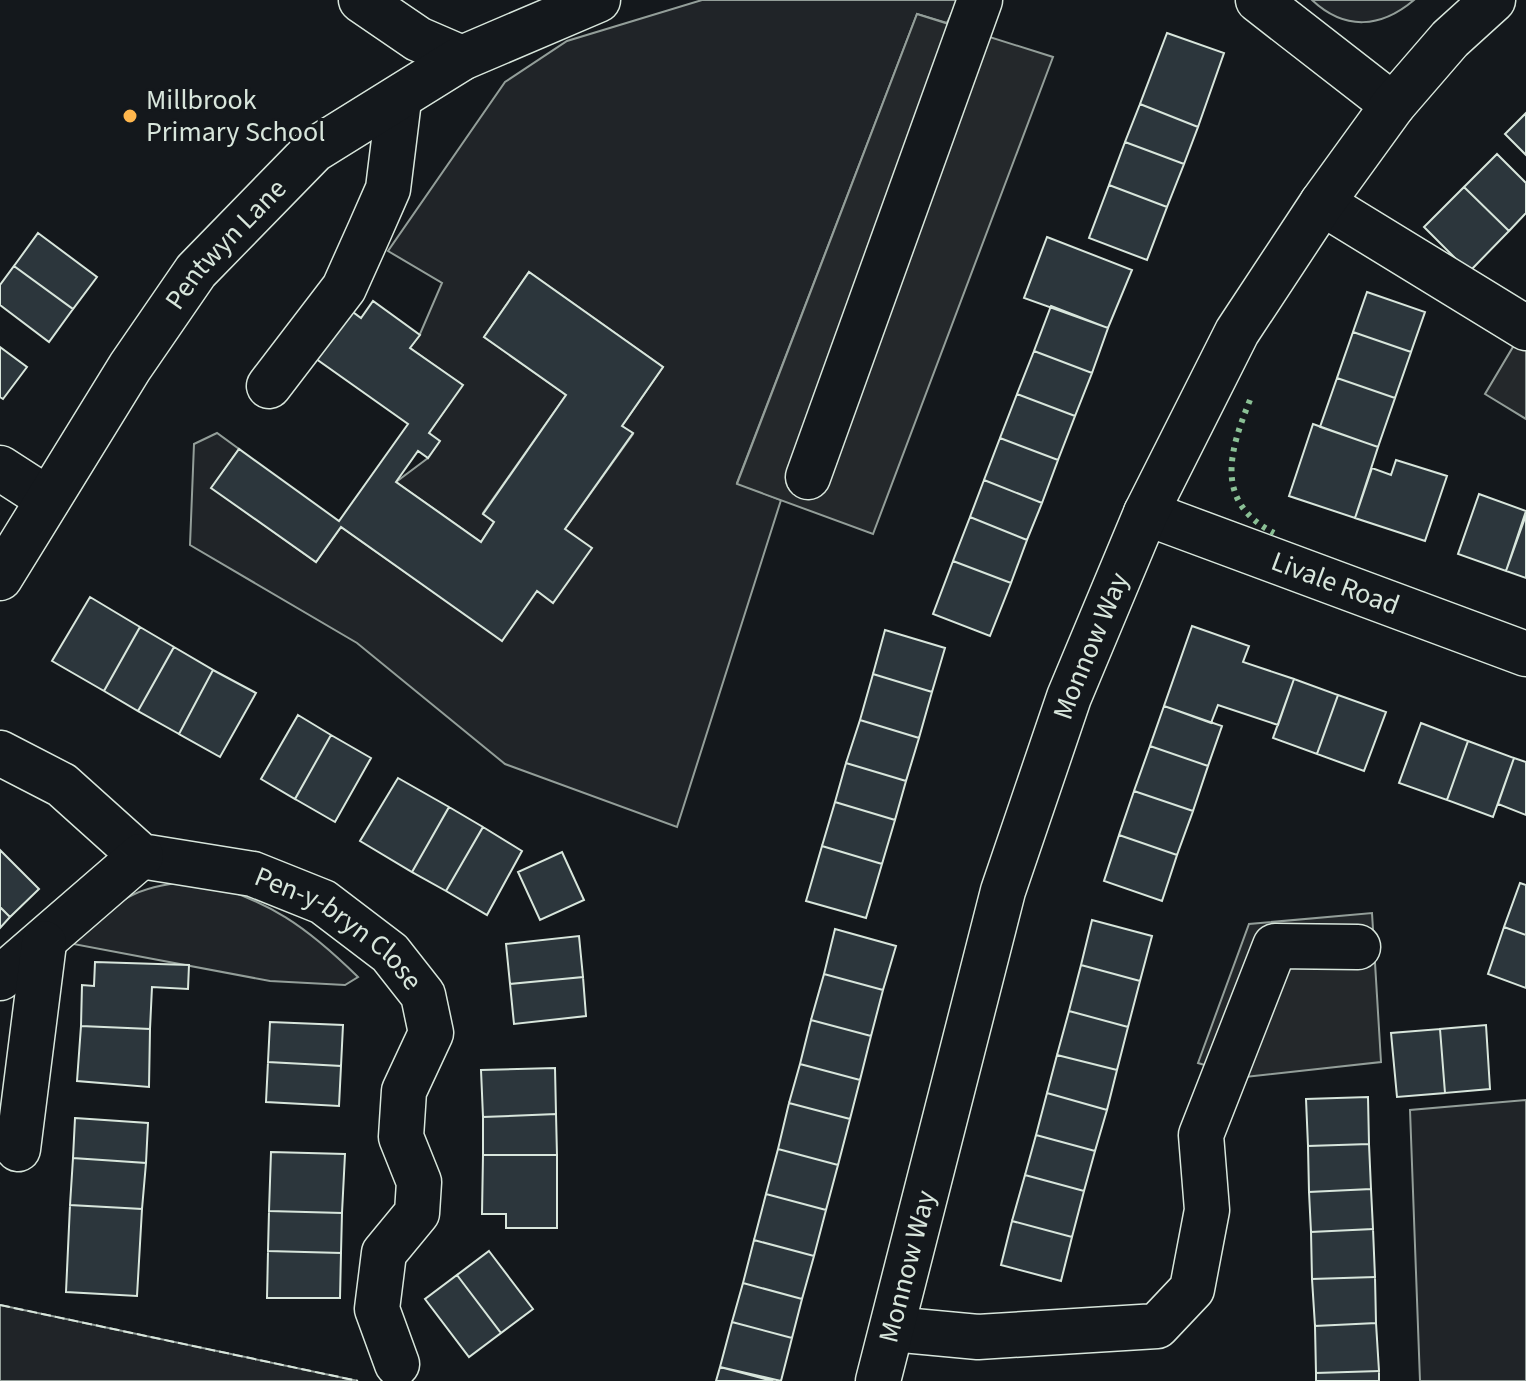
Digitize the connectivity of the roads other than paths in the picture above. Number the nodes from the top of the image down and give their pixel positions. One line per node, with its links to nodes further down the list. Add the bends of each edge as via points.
1 (361, 0): 6 (street, via 418,39)
2 (598, 0): 6 (street, Pentwyn Lane)
3 (980, 0): 13 (street)
4 (1258, 0): 8 (street)
5 (1493, 0): 8 (street, Monnow Way, via 1450,39)
6 (462, 58): 7 (street, Pentwyn Lane)
7 (399, 100): 11 (street, via 388,189 365,242 344,288); 14 (street, Pentwyn Lane, via 314,150 196,271)
8 (1393, 105): 9 (street, Monnow Way)
9 (1322, 203): 10 (street); 15 (street, Monnow Way, via 1237,332)
10 (1526, 328)
11 (269, 386)
12 (0, 468): 14 (street)
13 (808, 477)
14 (48, 499): 16 (street, Pentwyn Lane)
15 (1146, 513): 17 (street, Livale Road); 24 (street, Monnow Way, via 1069,697 1003,891)
16 (0, 578)
17 (1526, 654)
18 (0, 753): 19 (street, via 62,785)
19 (141, 856): 20 (street); 25 (street, Pen-y-bryn Close, via 253,874 323,902 390,953 423,995 431,1033 404,1091 401,1137 419,1182 417,1213 384,1253 377,1309)
20 (44, 943): 22 (street); 23 (street)
21 (1358, 947): 24 (street, via 1275,946 1201,1135 1207,1210 1192,1289 1157,1326 978,1337)
22 (0, 978)
23 (18, 1149)
24 (892, 1329): 26 (street, Monnow Way)
25 (397, 1364)
26 (878, 1381)

